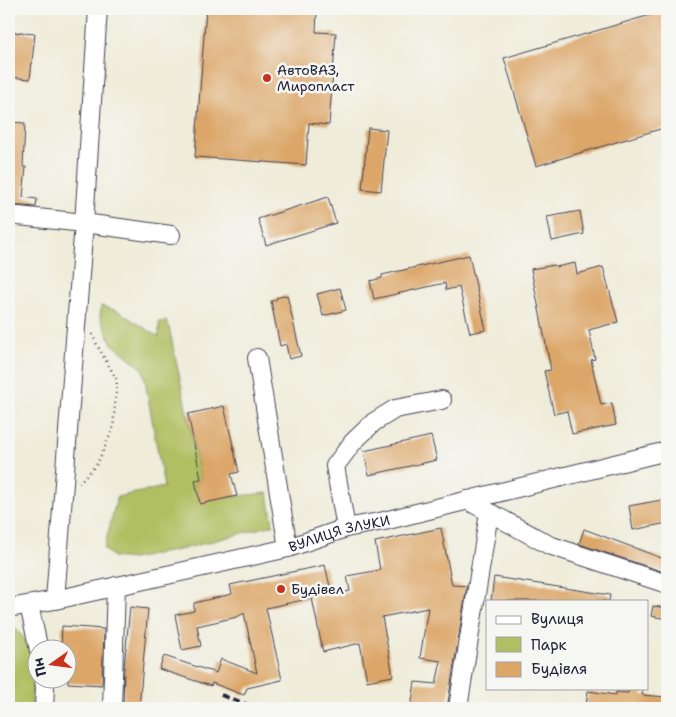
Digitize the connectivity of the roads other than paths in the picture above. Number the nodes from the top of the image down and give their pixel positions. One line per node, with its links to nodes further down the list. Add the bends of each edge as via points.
1 (98, 9): 3 (street)
2 (9, 215): 3 (street)
3 (84, 223): 4 (street); 14 (street)
4 (171, 235)
5 (258, 358): 11 (street)
6 (442, 400): 10 (street, via 395,410 374,422 335,466)
7 (667, 450): 8 (street, ВУЛИЦЯ ЗЛУКИ)
8 (467, 500): 9 (street); 10 (street, ВУЛИЦЯ ЗЛУКИ)
9 (489, 513): 12 (street, via 549,545); 21 (street)
10 (346, 528): 11 (street, ВУЛИЦЯ ЗЛУКИ)
11 (288, 548): 13 (street, ВУЛИЦЯ ЗЛУКИ)
12 (667, 584)
13 (116, 586): 14 (street, ВУЛИЦЯ ЗЛУКИ); 20 (street)
14 (55, 600): 15 (street, ВУЛИЦЯ ЗЛУКИ)
15 (29, 605): 16 (street, ВУЛИЦЯ ЗЛУКИ); 17 (street)
16 (9, 608)
17 (37, 640)
18 (45, 690): 19 (street)
19 (44, 708)
20 (112, 708)
21 (458, 708)

